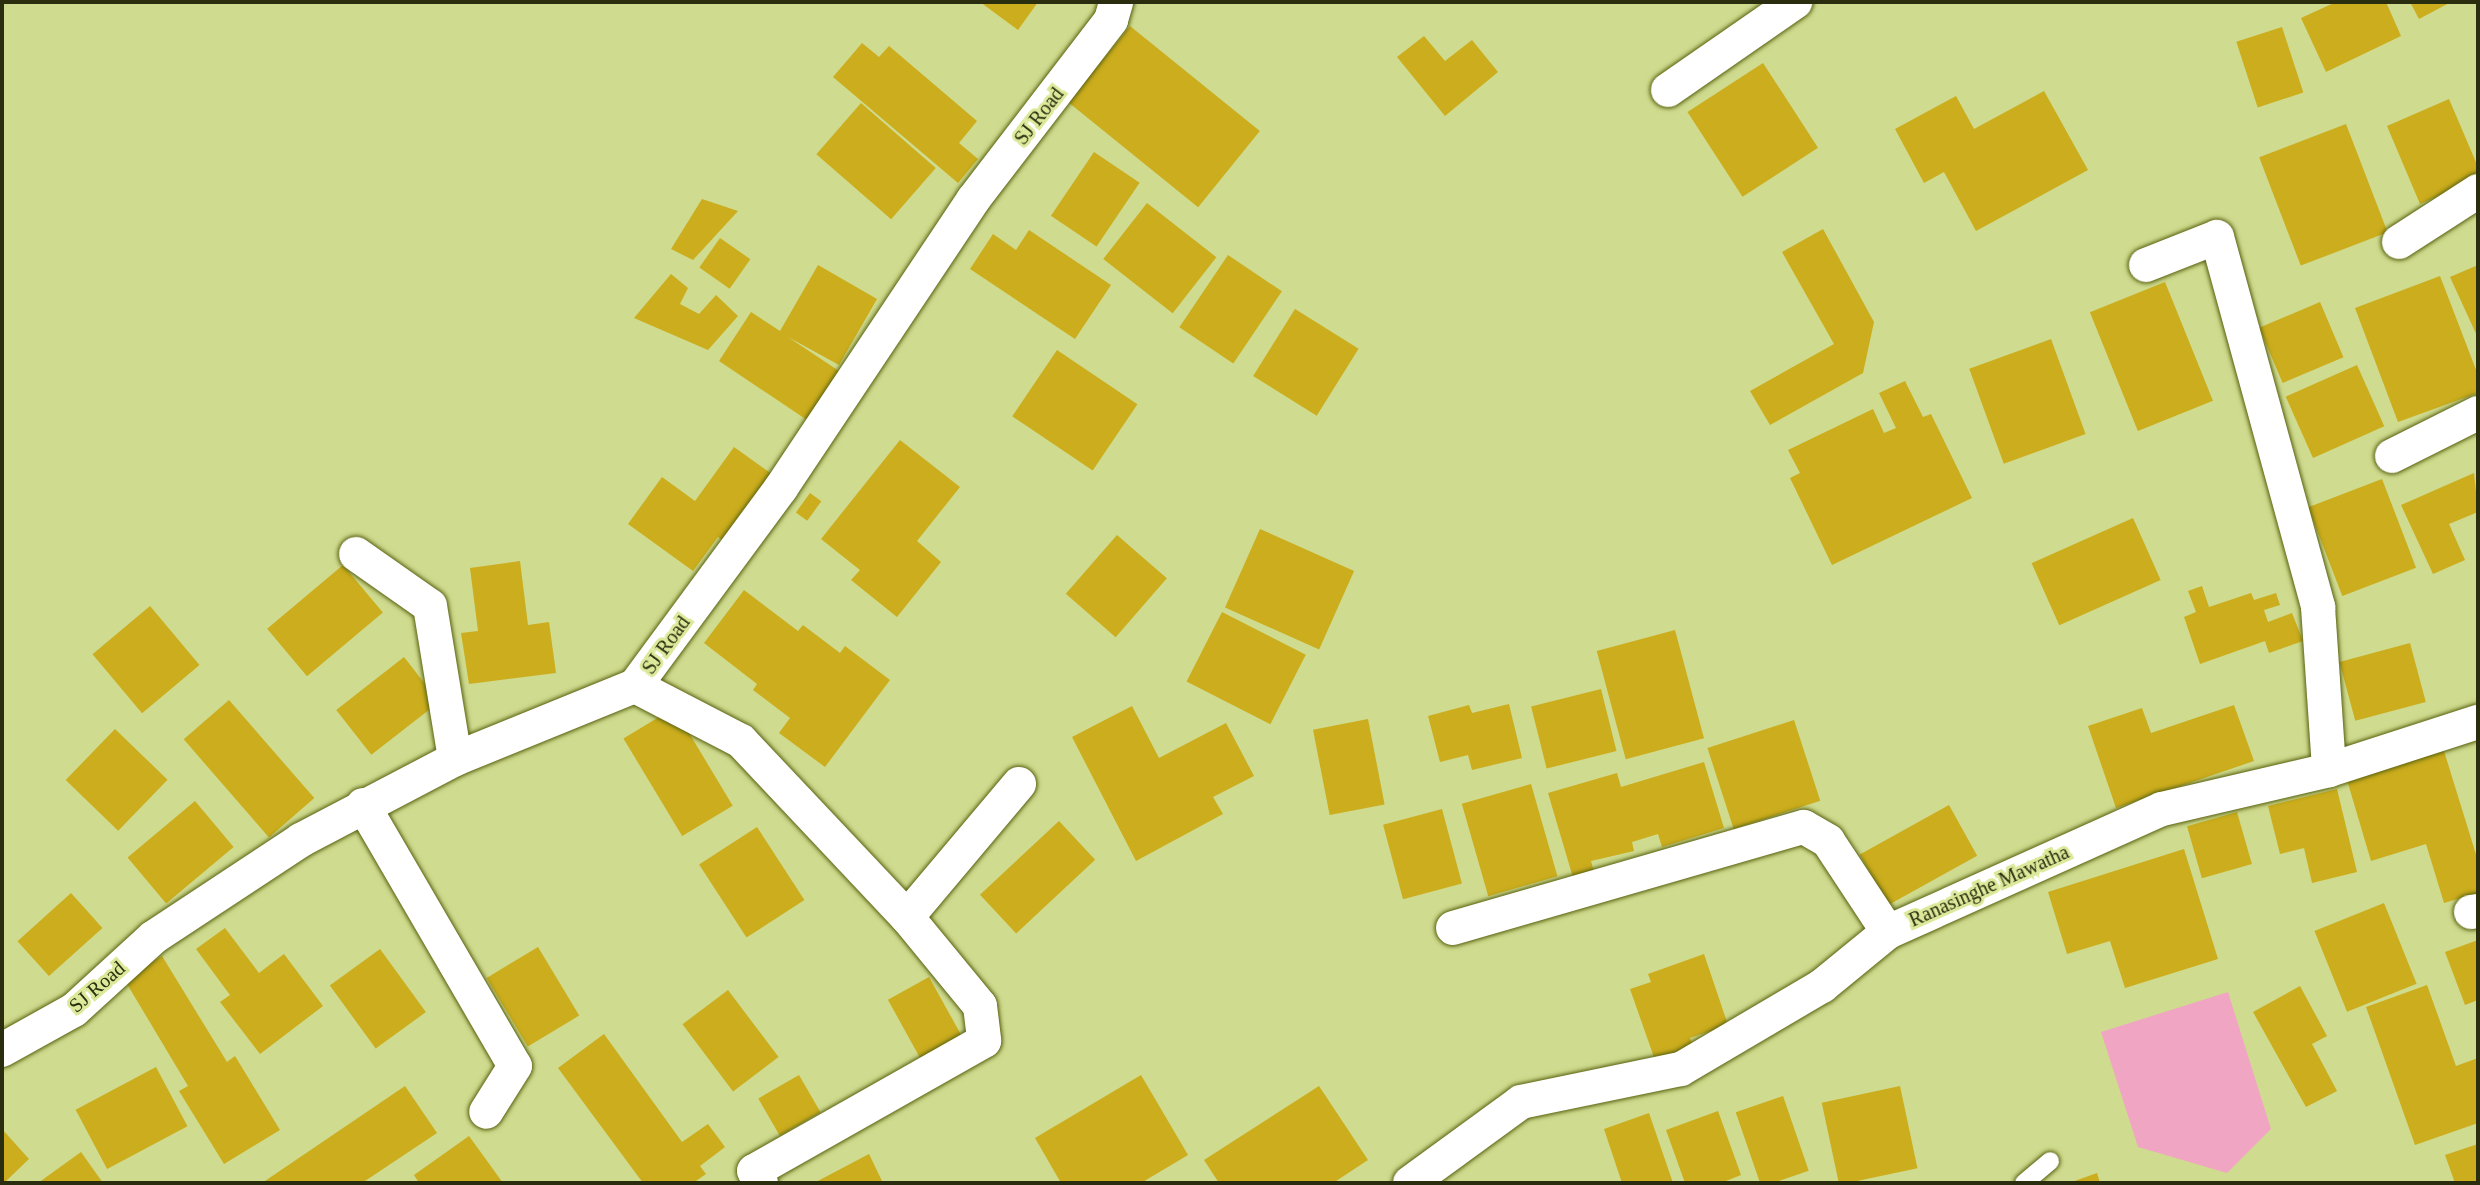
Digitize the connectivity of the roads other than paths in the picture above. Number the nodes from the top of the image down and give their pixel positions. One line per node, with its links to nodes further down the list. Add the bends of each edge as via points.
1 (1116, 2): 10 (street, SJ Road, via 1111,20 973,200 790,475)
2 (1795, 2): 3 (street)
3 (1668, 90)
4 (2478, 191): 5 (street)
5 (2399, 242)
6 (2146, 265): 13 (street, via 2217,237 2318,607)
7 (2478, 413): 8 (street)
8 (2392, 456)
9 (356, 554): 12 (street, via 430,606)
10 (635, 686): 12 (street, SJ Road); 16 (street, via 741,741)
11 (2478, 722): 13 (street, Ranasinghe Mawatha)
12 (455, 759): 15 (street, SJ Road)
13 (2329, 770): 18 (street, Ranasinghe Mawatha, via 2162,809)
14 (1019, 784): 16 (street)
15 (363, 805): 19 (street, SJ Road, via 154,937 74,1010); 20 (street, via 515,1066)
16 (907, 917): 22 (street, via 980,1006 984,1041 754,1171)
17 (1453, 928): 18 (street, Ranasinghe Mawatha, via 1804,827 1828,841)
18 (1888, 932): 23 (street, via 1822,986 1681,1069 1521,1102)
19 (2, 1050)
20 (486, 1112)
21 (2050, 1161): 24 (lane)
22 (761, 1183)
23 (1410, 1183)
24 (2024, 1183)

